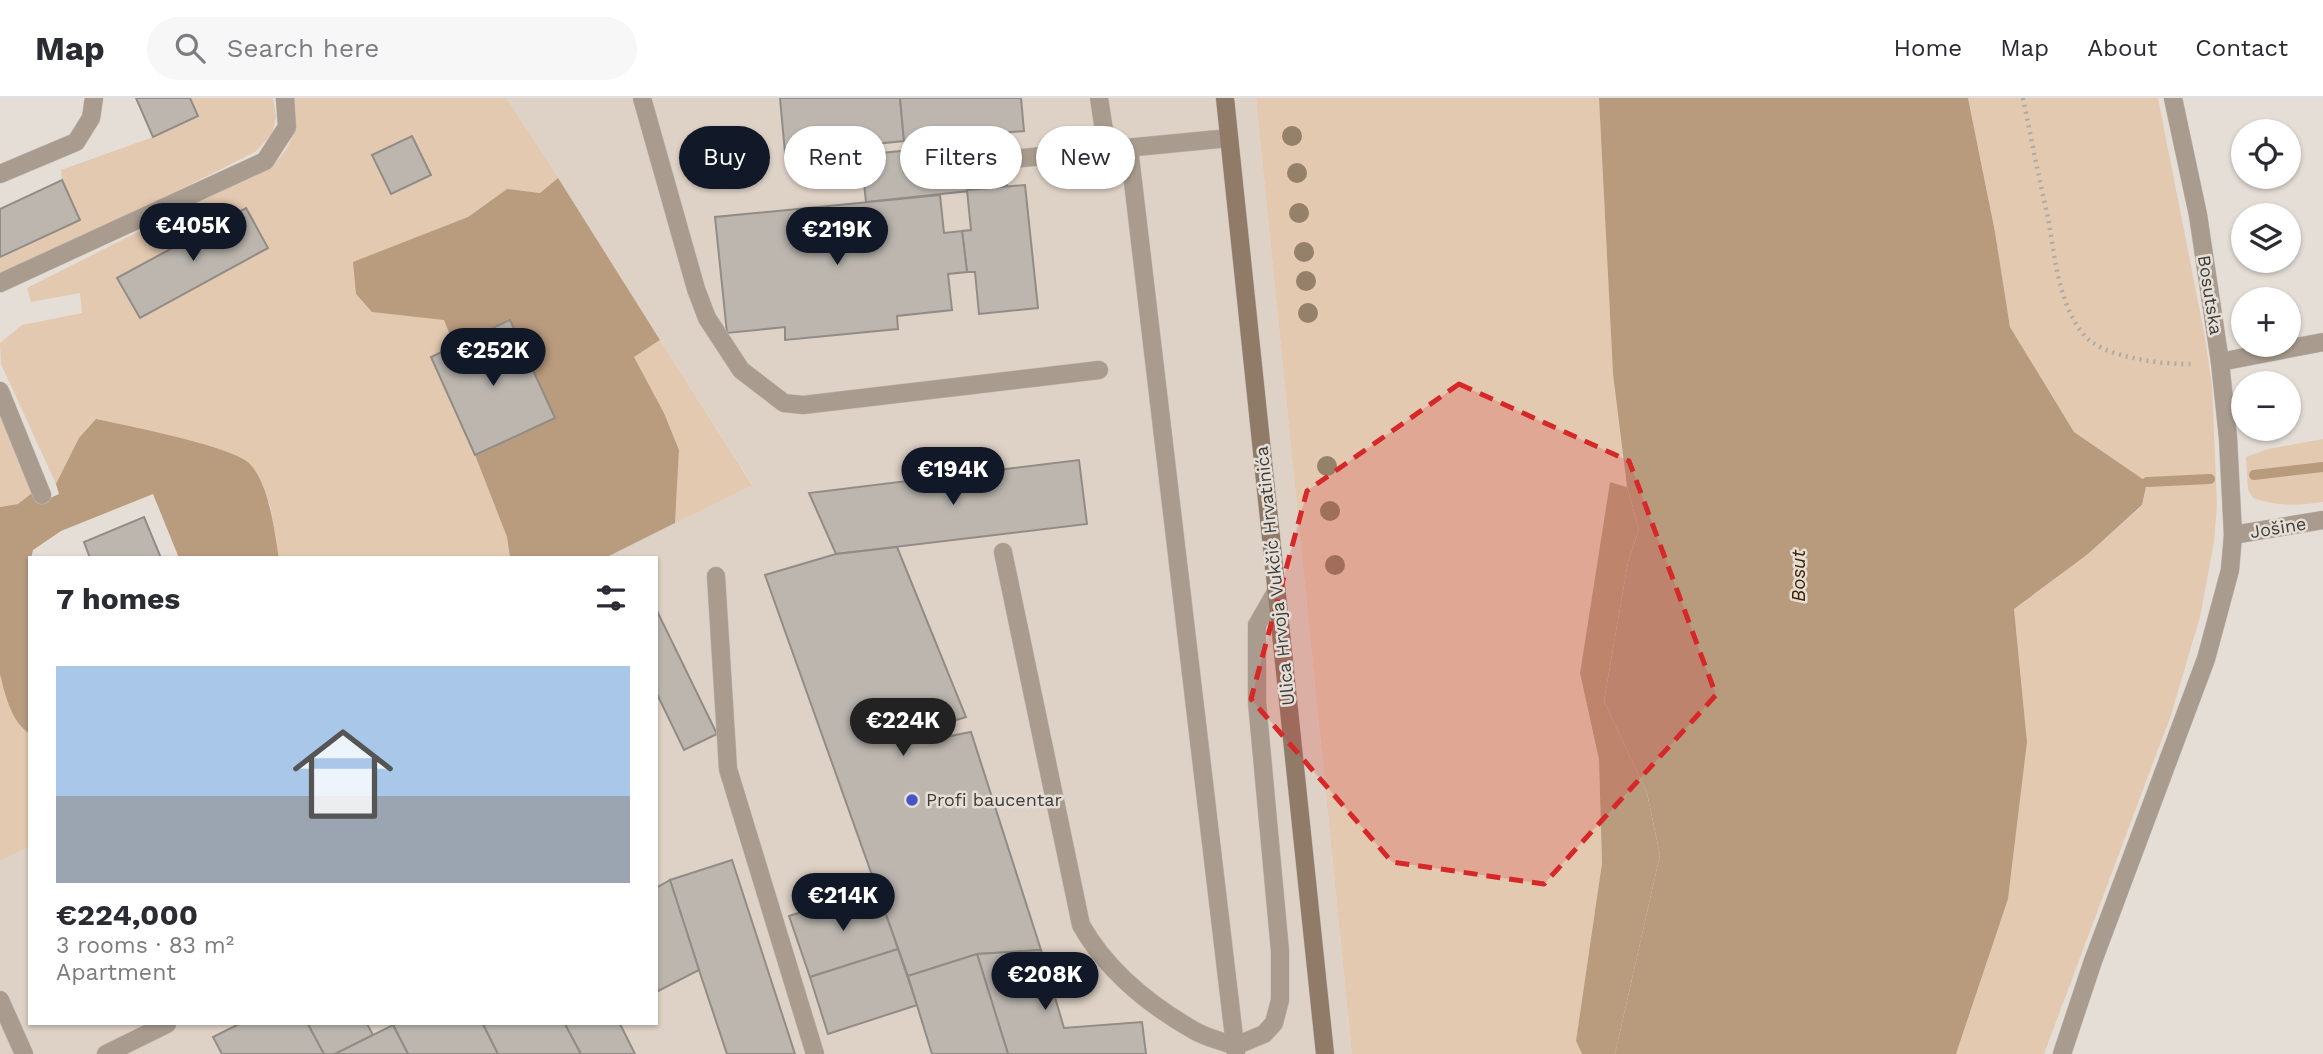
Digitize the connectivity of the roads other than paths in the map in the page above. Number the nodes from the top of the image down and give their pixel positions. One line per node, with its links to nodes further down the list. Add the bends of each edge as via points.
1 (94, 98): 10 (street, via 91,118 76,142)
2 (285, 98): 12 (street, via 287,127 265,161)
3 (642, 98): 15 (street, via 707,318 741,370 784,403 803,405)
4 (1099, 98): 7 (street)
5 (1225, 98): 8 (main road, Ulica Hrvoja Vukčić Hrvatinića)
6 (2173, 98): 14 (street, Bosutska, via 2198,215)
7 (1103, 126)
8 (1229, 138): 9 (street); 22 (main road, Ulica Hrvoja Vukčić Hrvatinića)
9 (1135, 147)
10 (0, 174)
11 (1134, 189): 25 (street)
12 (0, 283)
13 (2323, 342): 14 (street)
14 (2220, 362): 19 (street, Bosutska)
15 (1099, 370)
16 (0, 391): 17 (street)
17 (42, 495)
18 (2323, 520): 19 (street, Jošine)
19 (2233, 535): 30 (street, Bosutska, via 2230,570 2206,659)
20 (1003, 552): 25 (street, via 1081,926 1125,983 1196,1032)
21 (716, 576): 28 (street, via 728,769)
22 (1276, 592): 25 (street, via 1257,625 1257,702 1280,951 1280,1000 1274,1023); 29 (main road, Ulica Hrvoja Vukčić Hrvatinića)
23 (0, 1000): 26 (street)
24 (165, 1025): 27 (street)
25 (1236, 1050)
26 (24, 1054)
27 (106, 1054)
28 (815, 1054)
29 (1325, 1054)
30 (2062, 1054)

